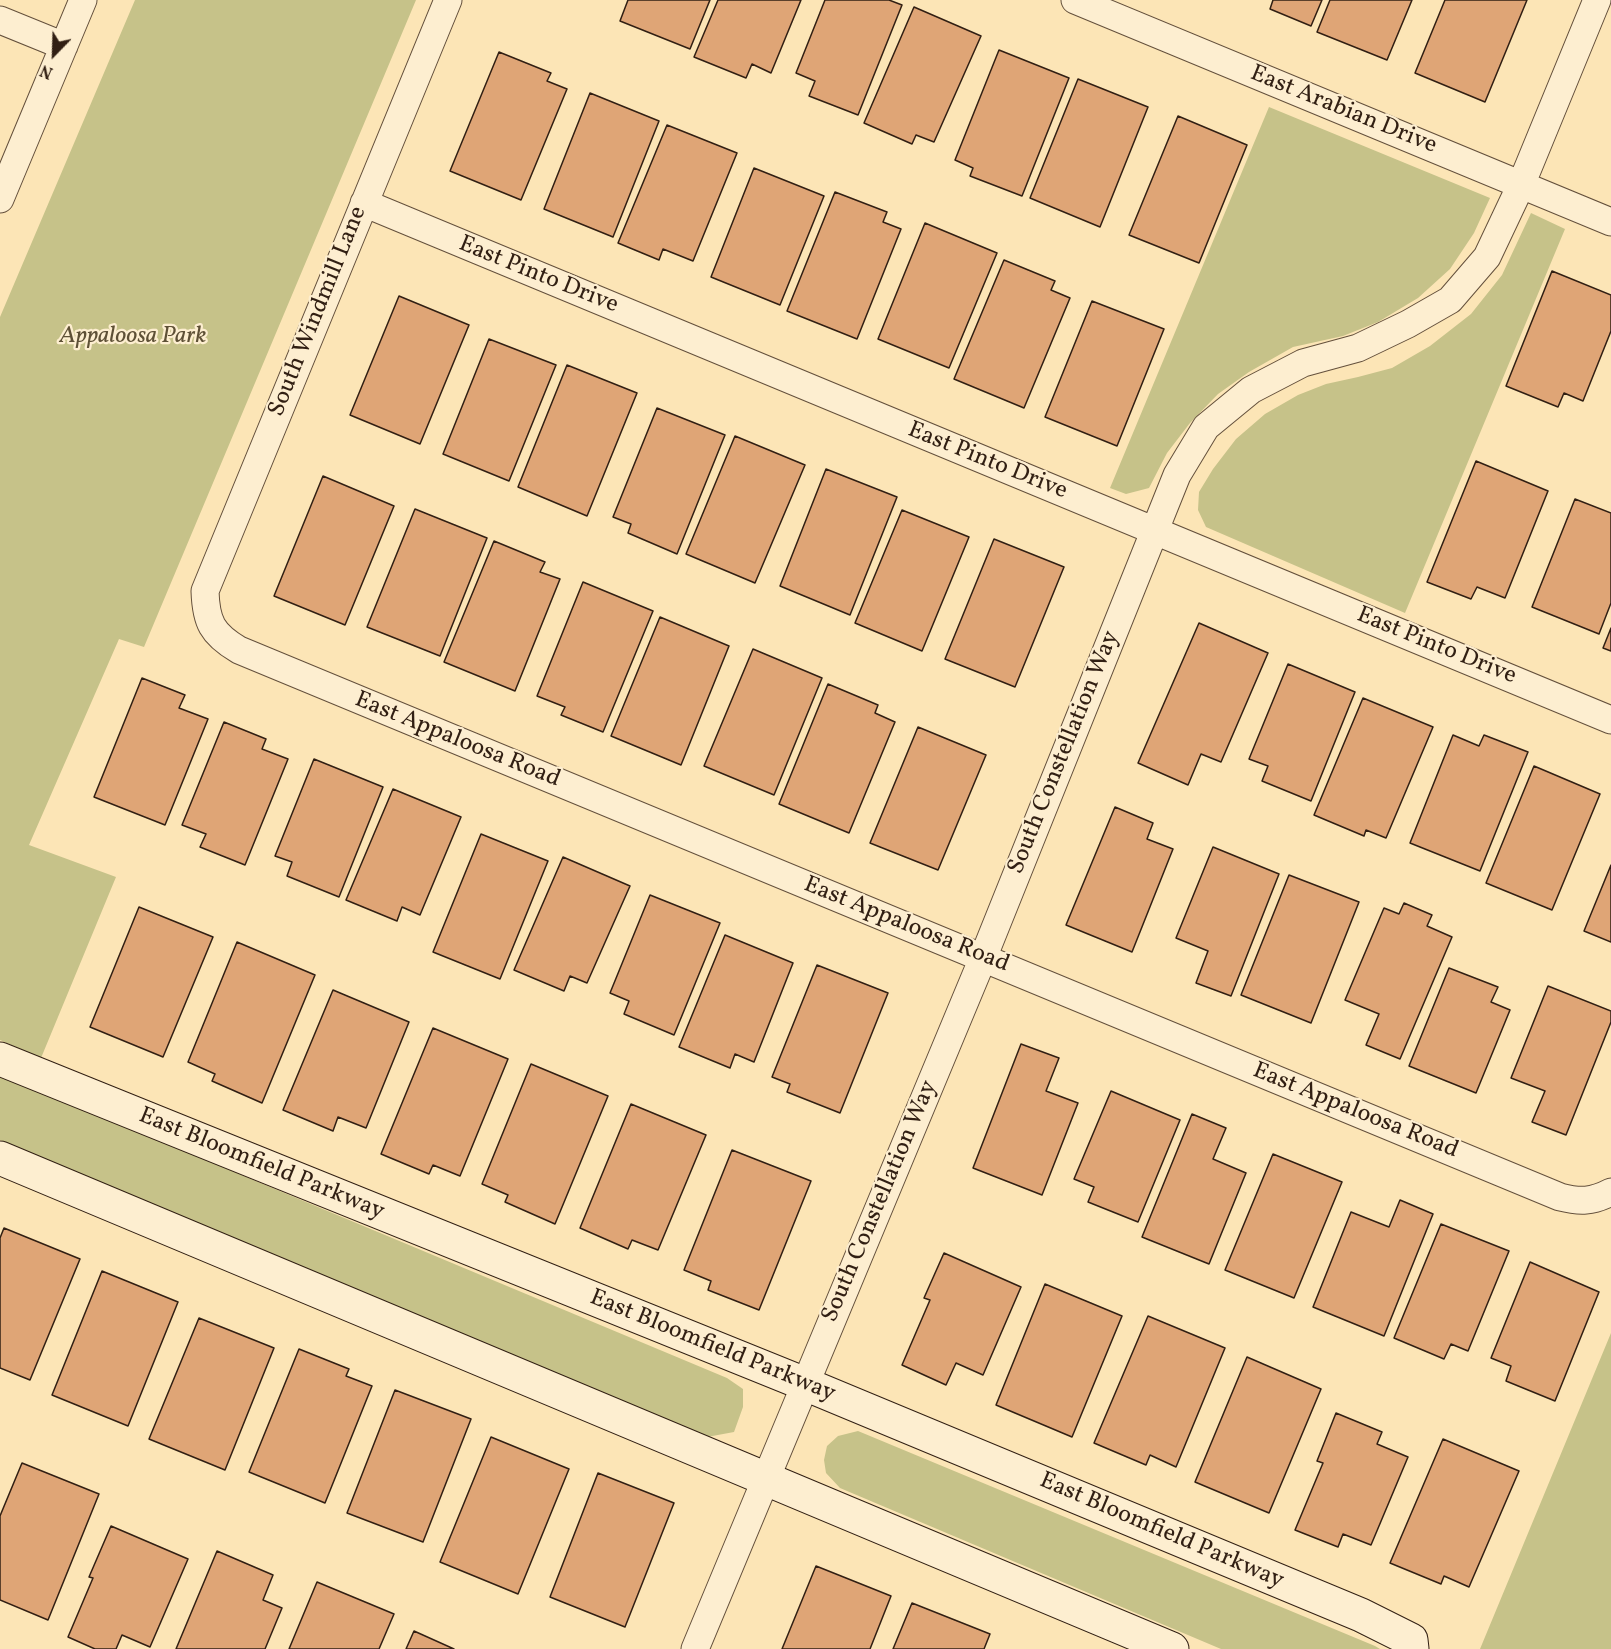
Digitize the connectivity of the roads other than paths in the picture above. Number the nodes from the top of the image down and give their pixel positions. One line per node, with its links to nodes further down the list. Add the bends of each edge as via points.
1 (83, 0): 6 (street)
2 (448, 0): 9 (street, South Windmill Lane)
3 (1075, 0): 7 (street, East Arabian Drive)
4 (1597, 0): 7 (street, South Constellation Way)
5 (0, 20): 6 (street)
6 (64, 46): 8 (street)
7 (1521, 185): 10 (street, East Arabian Drive); 11 (street, South Constellation Way, via 1487,257 1450,300 1358,348 1303,363 1251,390 1206,428 1177,475)
8 (0, 199)
9 (364, 203): 11 (street, East Pinto Drive); 12 (street, South Windmill Lane, via 205,591)
10 (1611, 222)
11 (1154, 531): 13 (street, East Pinto Drive); 14 (street, South Constellation Way)
12 (212, 627): 14 (street, East Appaloosa Road, via 239,650)
13 (1611, 720)
14 (983, 958): 17 (street, East Appaloosa Road, via 1560,1197 1577,1201); 18 (street, South Constellation Way)
15 (0, 1059): 18 (street, East Bloomfield Parkway)
16 (0, 1158): 19 (street)
17 (1610, 1192)
18 (805, 1384): 19 (street, South Constellation Way); 22 (street, East Bloomfield Parkway, via 1361,1615 1411,1640)
19 (767, 1479): 20 (street, South Constellation Way); 21 (street)
20 (695, 1649)
21 (1172, 1649)
22 (1412, 1649)

